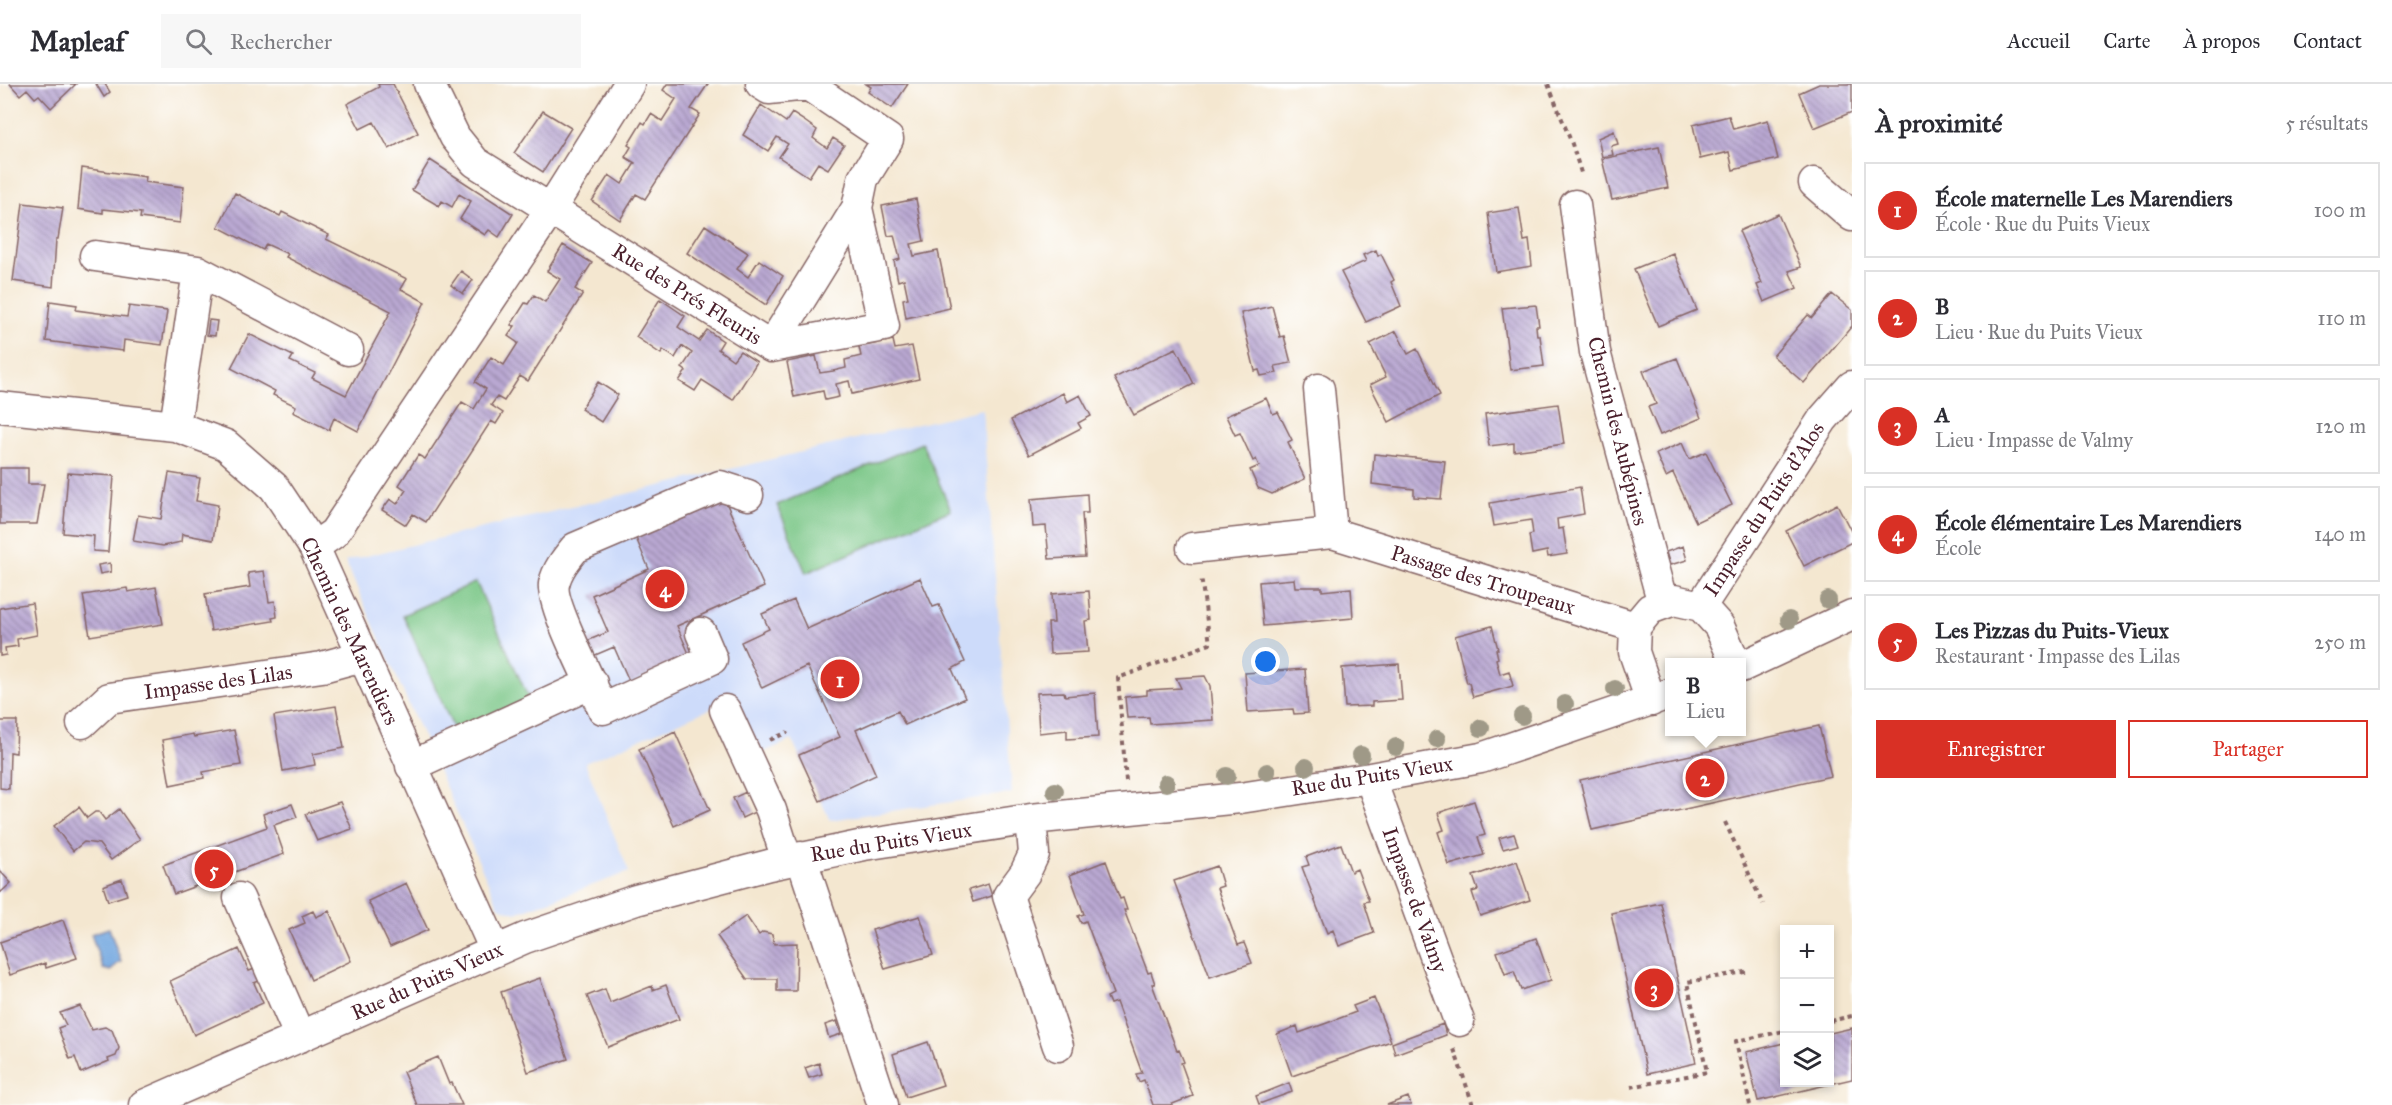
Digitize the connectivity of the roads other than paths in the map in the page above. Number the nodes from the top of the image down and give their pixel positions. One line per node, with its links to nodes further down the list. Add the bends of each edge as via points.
1 (429, 84): 7 (street, Rue des Prés Fleuris, via 455,137 475,162)
2 (628, 84): 7 (street)
3 (761, 84): 6 (street, Rue des Prés Fleuris, via 769,89 808,85 888,139 863,179)
4 (1814, 183): 8 (street)
5 (1575, 205): 21 (street, Chemin des Aubépines, via 1595,352)
6 (856, 208): 11 (street, Rue des Prés Fleuris); 11 (street, via 884,326)
7 (550, 210): 11 (street, Rue des Prés Fleuris); 19 (street, via 334,533)
8 (1852, 216)
9 (95, 256): 10 (street)
10 (198, 271): 12 (street); 16 (street)
11 (771, 346)
12 (348, 350)
13 (1852, 386): 22 (street, Impasse du Puits d'Alos, via 1822,419)
14 (1319, 389): 18 (street)
15 (0, 407): 16 (street, Chemin des Marendiers)
16 (175, 426): 19 (street, Chemin des Marendiers, via 226,445 274,487)
17 (748, 495): 29 (street, via 720,486 575,548 553,585 557,605)
18 (1332, 533): 20 (street, Passage des Troupeaux); 24 (street, Passage des Troupeaux)
19 (314, 547): 26 (street, Chemin des Marendiers)
20 (1192, 548)
21 (1663, 604): 22 (street, via 1674,600); 24 (street, via 1650,609)
22 (1701, 606): 27 (street, via 1719,626)
23 (1852, 615): 28 (street)
24 (1635, 627): 30 (street, via 1634,652)
25 (701, 633): 29 (street, via 712,659 603,709)
26 (362, 656): 32 (street, Impasse des Lilas, via 322,667 109,698); 33 (street, Chemin des Marendiers)
27 (1733, 658)
28 (1746, 665)
29 (592, 683): 33 (street)
30 (1660, 698): 34 (street, Rue du Puits Vieux, via 1481,759)
31 (725, 710): 36 (street)
32 (82, 723)
33 (411, 766): 38 (street, Chemin des Marendiers)
34 (1370, 778): 35 (street, Rue du Puits Vieux, via 1240,798); 39 (street, Impasse de Valmy)
35 (1031, 819): 36 (street, Rue du Puits Vieux); 41 (street, via 1034,854 1008,896)
36 (794, 859): 38 (street, Rue du Puits Vieux, via 636,900); 43 (street)
37 (239, 898): 40 (street)
38 (495, 950): 40 (street, Rue du Puits Vieux)
39 (1459, 1021)
40 (300, 1037): 42 (street, Rue du Puits Vieux)
41 (1058, 1047)
42 (144, 1105)
43 (883, 1105)

